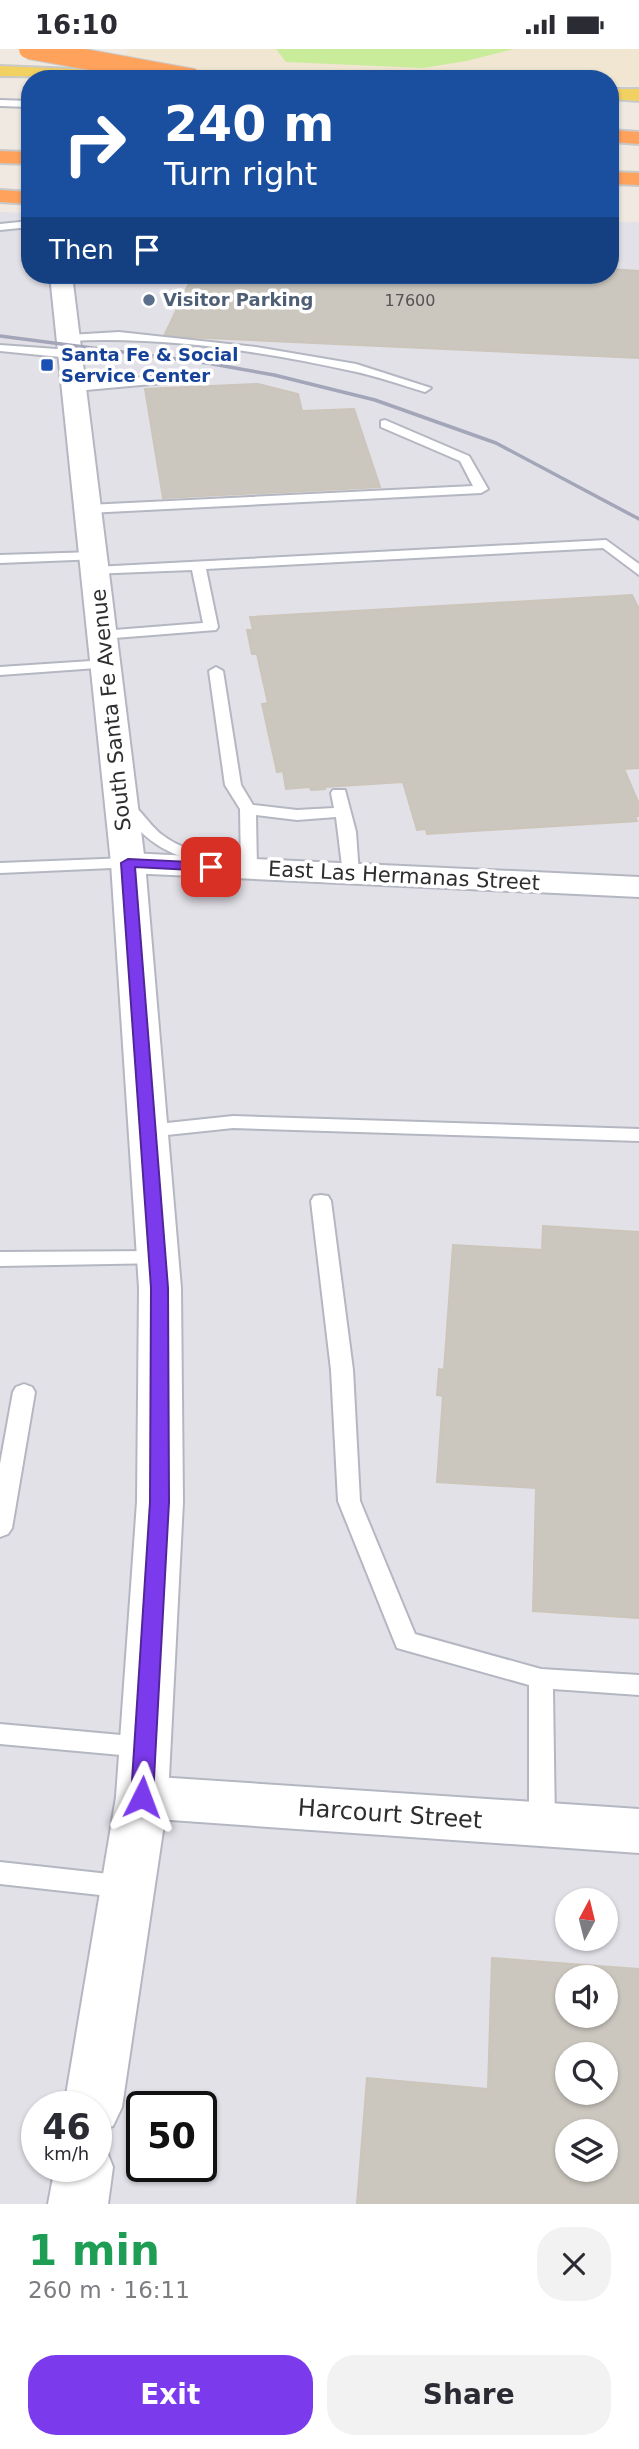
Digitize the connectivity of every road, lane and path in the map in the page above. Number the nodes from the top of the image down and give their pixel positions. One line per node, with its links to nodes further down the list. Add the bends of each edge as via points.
1 (29, 49): 4 (highway, bridge)
2 (64, 49): 5 (main road)
3 (0, 53): 4 (highway, bridge)
4 (119, 66): 6 (highway, bridge)
5 (58, 70)
6 (142, 70)
7 (0, 71): 8 (main road)
8 (21, 73)
9 (0, 84): 10 (main road)
10 (21, 85)
11 (619, 94): 12 (main road)
12 (639, 95)
13 (0, 103): 14 (lane)
14 (21, 104)
15 (619, 106): 16 (main road)
16 (639, 107)
17 (619, 137): 18 (highway)
18 (639, 138)
19 (0, 140): 20 (highway)
20 (21, 141)
21 (0, 146): 22 (highway)
22 (21, 147)
23 (0, 157): 24 (highway)
24 (21, 158)
25 (619, 163): 26 (highway)
26 (639, 164)
27 (0, 172): 28 (highway)
28 (21, 172)
29 (619, 180): 30 (highway)
30 (639, 181)
31 (0, 196): 32 (highway)
32 (21, 197)
33 (21, 225): 34 (lane)
34 (0, 227)
35 (62, 284): 36 (main road, South Santa Fe Avenue)
36 (70, 346): 37 (lane); 39 (main road, South Santa Fe Avenue); 40 (lane, via 119,335 184,341 356,369)
37 (0, 348)
38 (192, 377): 39 (lane)
39 (75, 387): 42 (main road, South Santa Fe Avenue)
40 (425, 388)
41 (385, 424): 42 (lane, via 465,459 481,488)
42 (88, 509): 44 (main road, South Santa Fe Avenue)
43 (0, 559): 44 (lane)
44 (94, 563): 45 (lane); 47 (main road, South Santa Fe Avenue)
45 (198, 565): 46 (lane, via 606,544); 47 (lane, via 211,627)
46 (639, 571)
47 (102, 635): 48 (main road, South Santa Fe Avenue)
48 (106, 664): 49 (lane); 52 (main road, South Santa Fe Avenue)
49 (0, 671)
50 (216, 671): 53 (lane, via 233,785)
51 (339, 793): 54 (lane)
52 (121, 802): 55 (main road, South Santa Fe Avenue); 57 (lane, via 163,845)
53 (248, 809): 54 (lane, via 297,815); 57 (lane)
54 (343, 812): 58 (lane)
55 (128, 863): 56 (lane); 57 (main road, East Las Hermanas Street); 60 (main road, South Santa Fe Avenue)
56 (0, 868)
57 (244, 869): 58 (main road, East Las Hermanas Street)
58 (351, 874): 59 (main road, East Las Hermanas Street)
59 (639, 887)
60 (148, 1131): 61 (lane, via 233,1122); 63 (main road, South Santa Fe Avenue)
61 (639, 1135)
62 (321, 1201): 67 (lane, via 342,1370 349,1501 406,1641)
63 (158, 1258): 64 (lane); 70 (main road, South Santa Fe Avenue, via 160,1502)
64 (0, 1259)
65 (24, 1392): 66 (lane)
66 (0, 1528)
67 (541, 1679): 68 (lane); 71 (lane)
68 (639, 1685)
69 (0, 1734): 70 (lane)
70 (143, 1772): 71 (main road, Harcourt Street); 74 (main road, South Santa Fe Avenue)
71 (542, 1825): 72 (main road, Harcourt Street)
72 (639, 1831)
73 (0, 1873): 74 (lane)
74 (128, 1887): 75 (main road, South Santa Fe Avenue)
75 (96, 2091)
76 (82, 2182): 77 (main road)
77 (78, 2204)

